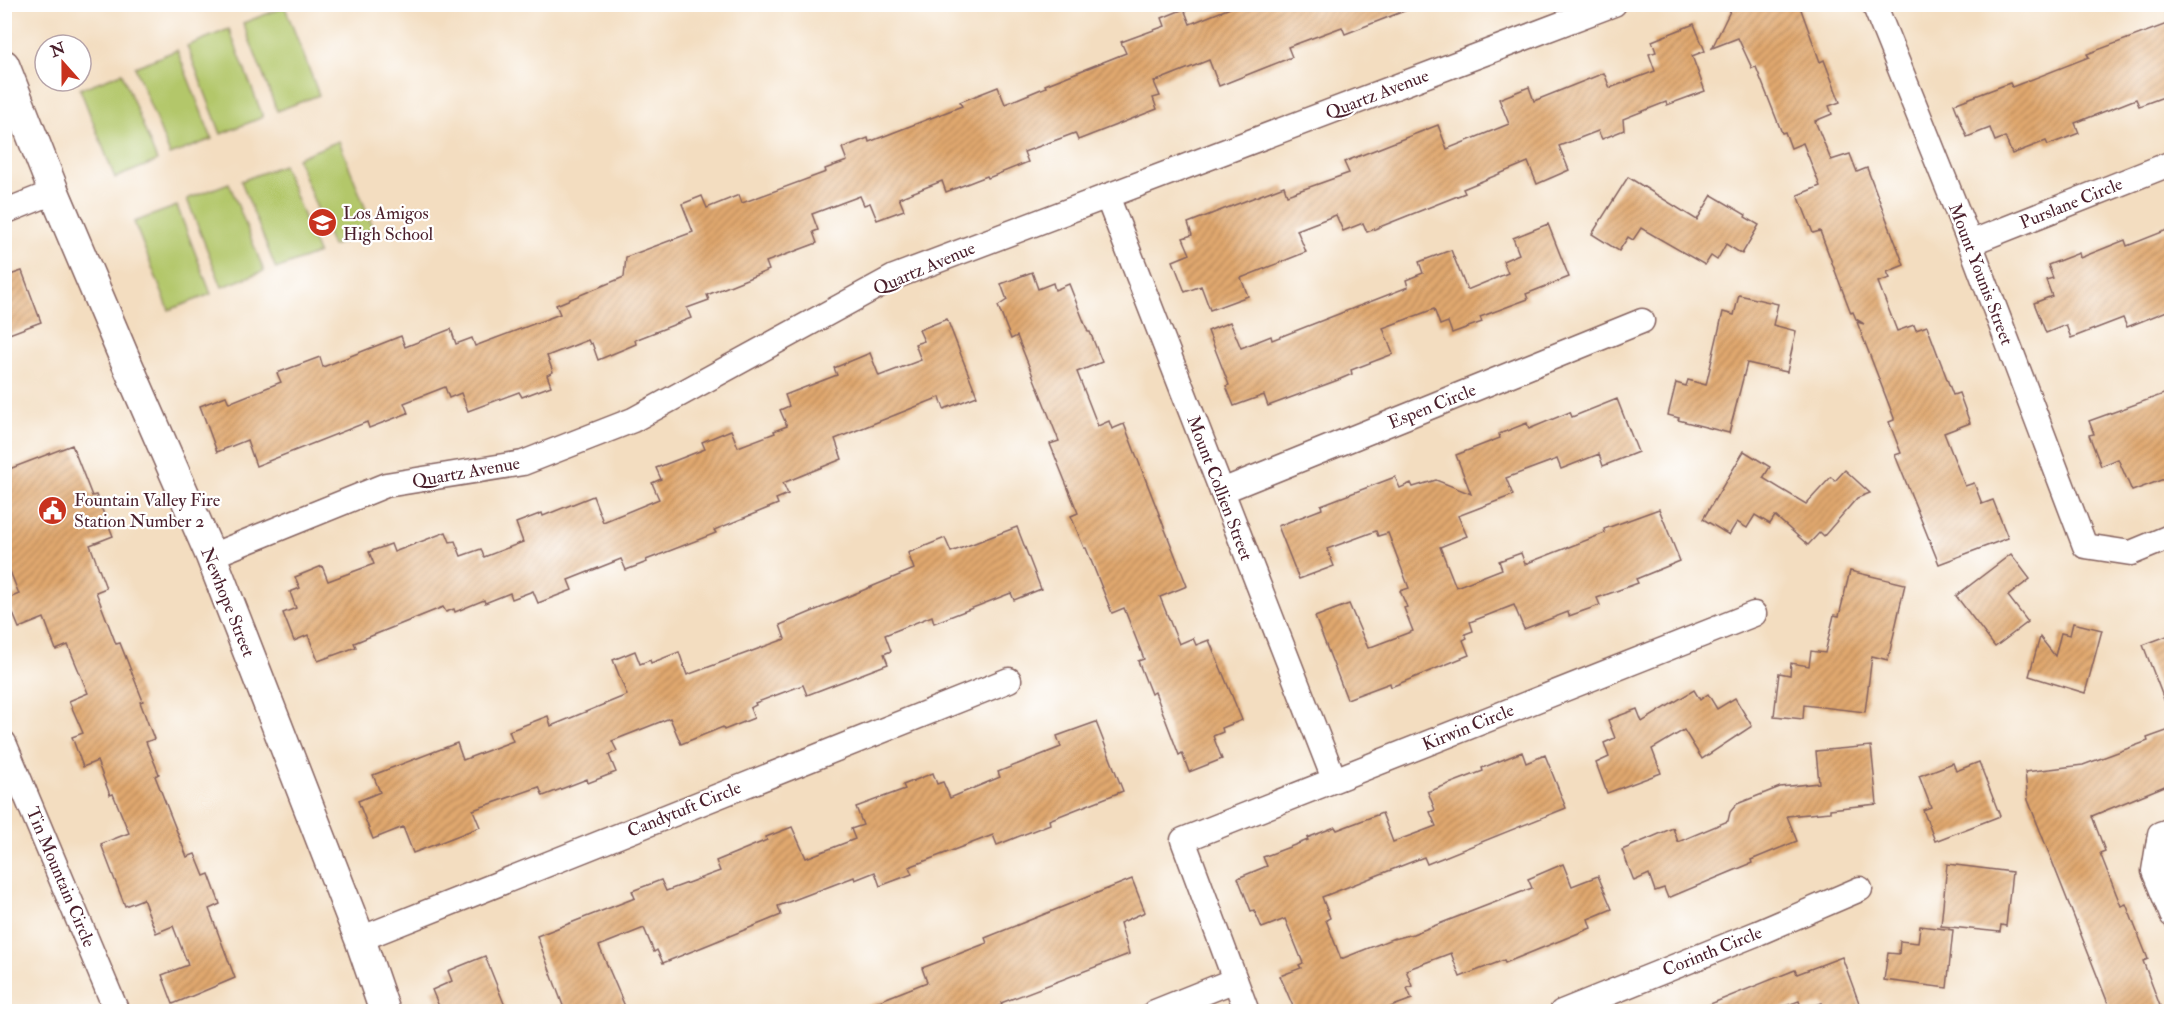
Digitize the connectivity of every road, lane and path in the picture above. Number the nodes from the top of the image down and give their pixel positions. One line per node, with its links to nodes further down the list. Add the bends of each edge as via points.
1 (1614, 4): 6 (street, Quartz Avenue)
2 (1874, 4): 8 (street, Mount Younis Street)
3 (4, 65): 5 (street, Newhope Street)
4 (2172, 163): 8 (street, Purslane Circle)
5 (54, 192): 7 (street); 12 (street, Newhope Street)
6 (1107, 196): 10 (street, Mount Collien Street); 12 (street, Quartz Avenue, via 894,277 633,420 523,463 386,485)
7 (4, 212)
8 (1970, 243): 11 (street, Mount Younis Street, via 2085,546 2132,553)
9 (1642, 321): 10 (street, Espen Circle)
10 (1222, 491): 16 (street, Mount Collien Street)
11 (2172, 536)
12 (211, 556): 20 (street, Newhope Street)
13 (1754, 614): 16 (street, Kirwin Circle)
14 (1009, 680): 20 (street, Candytuft Circle)
15 (4, 743): 22 (street, Tin Mountain Circle)
16 (1334, 779): 21 (street, Kirwin Circle, via 1183,840)
17 (2172, 830): 19 (street, via 2160,834 2154,871)
18 (1860, 889): 26 (street, Corinth Circle)
19 (2172, 915)
20 (360, 939): 23 (street, Newhope Street)
21 (1235, 980): 24 (street); 25 (street)
22 (117, 1011)
23 (385, 1011)
24 (1155, 1011)
25 (1247, 1011)
26 (1562, 1011)

